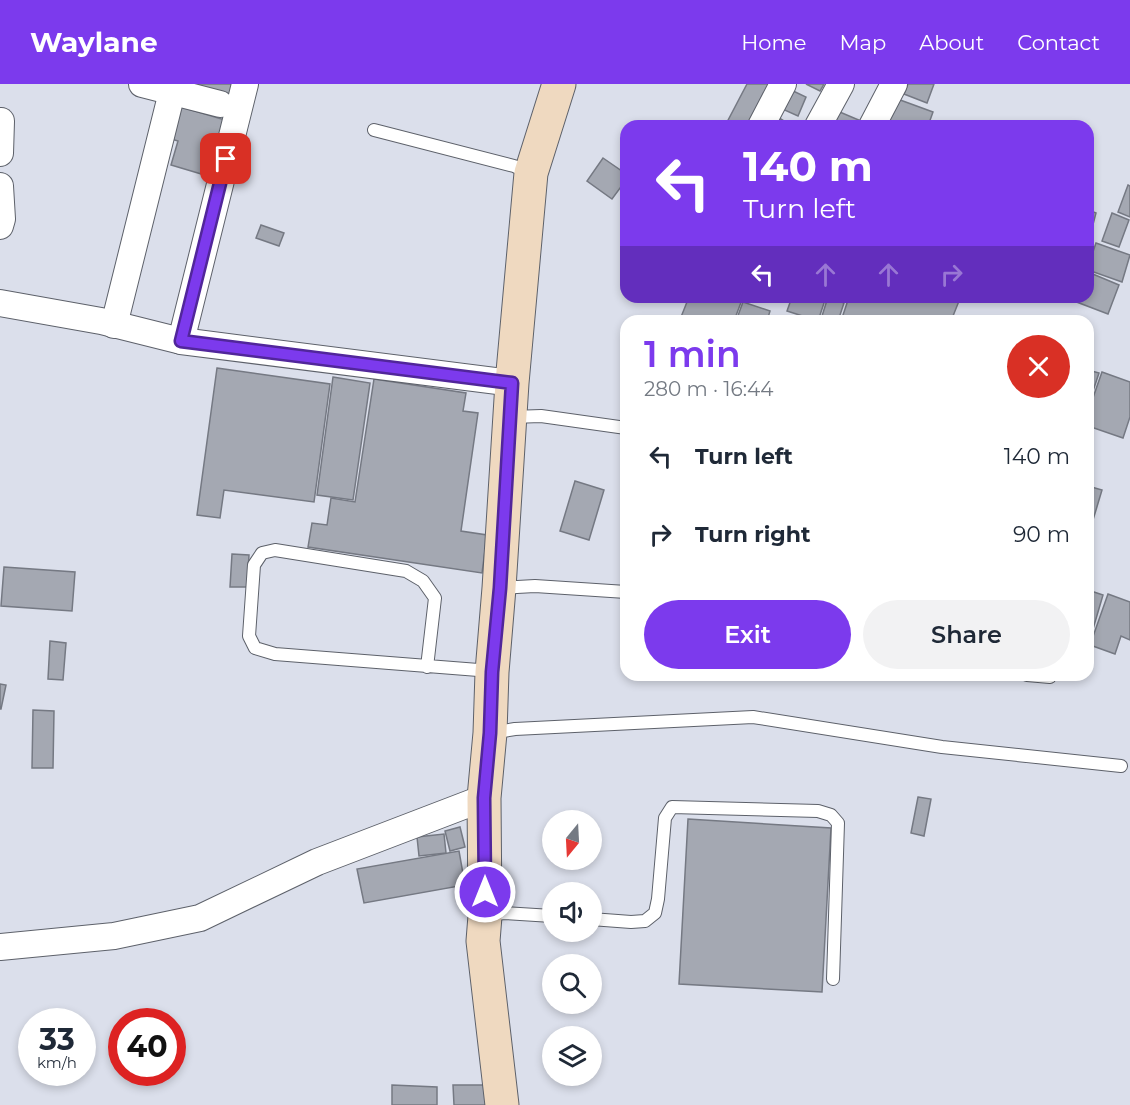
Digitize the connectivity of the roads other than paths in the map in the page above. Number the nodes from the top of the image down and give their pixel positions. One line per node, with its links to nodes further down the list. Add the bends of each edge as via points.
1 (142, 84): 7 (street)
2 (245, 84): 20 (street)
3 (559, 84): 15 (street)
4 (783, 84): 9 (street)
5 (841, 84): 10 (street)
6 (894, 84): 11 (street)
7 (173, 88): 8 (street); 19 (street)
8 (220, 104)
9 (764, 120)
10 (821, 120)
11 (875, 120)
12 (1, 122): 14 (street)
13 (374, 130): 15 (lane)
14 (0, 153)
15 (531, 173): 21 (street)
16 (0, 186): 17 (street)
17 (0, 226)
18 (0, 303): 19 (street)
19 (114, 325): 20 (street)
20 (181, 341): 21 (street)
21 (512, 383): 22 (street)
22 (511, 417): 23 (lane, via 541,416); 24 (street)
23 (620, 427)
24 (500, 588): 25 (lane); 27 (street)
25 (620, 591)
26 (427, 667): 26 (lane, via 275,654 255,648 249,636 255,564 262,553 275,550 406,571 423,581 435,598); 27 (lane)
27 (492, 672): 28 (street)
28 (490, 733): 29 (lane, via 753,717 942,747); 30 (street)
29 (1121, 766)
30 (484, 798): 32 (street); 34 (street, via 317,862 200,918 114,936)
31 (542, 915): 32 (lane)
32 (485, 916): 36 (street, via 483,941)
33 (602, 920): 35 (lane, via 645,921 655,913 665,818 672,807 818,811 831,815 838,823)
34 (0, 947)
35 (833, 979)
36 (502, 1105)

